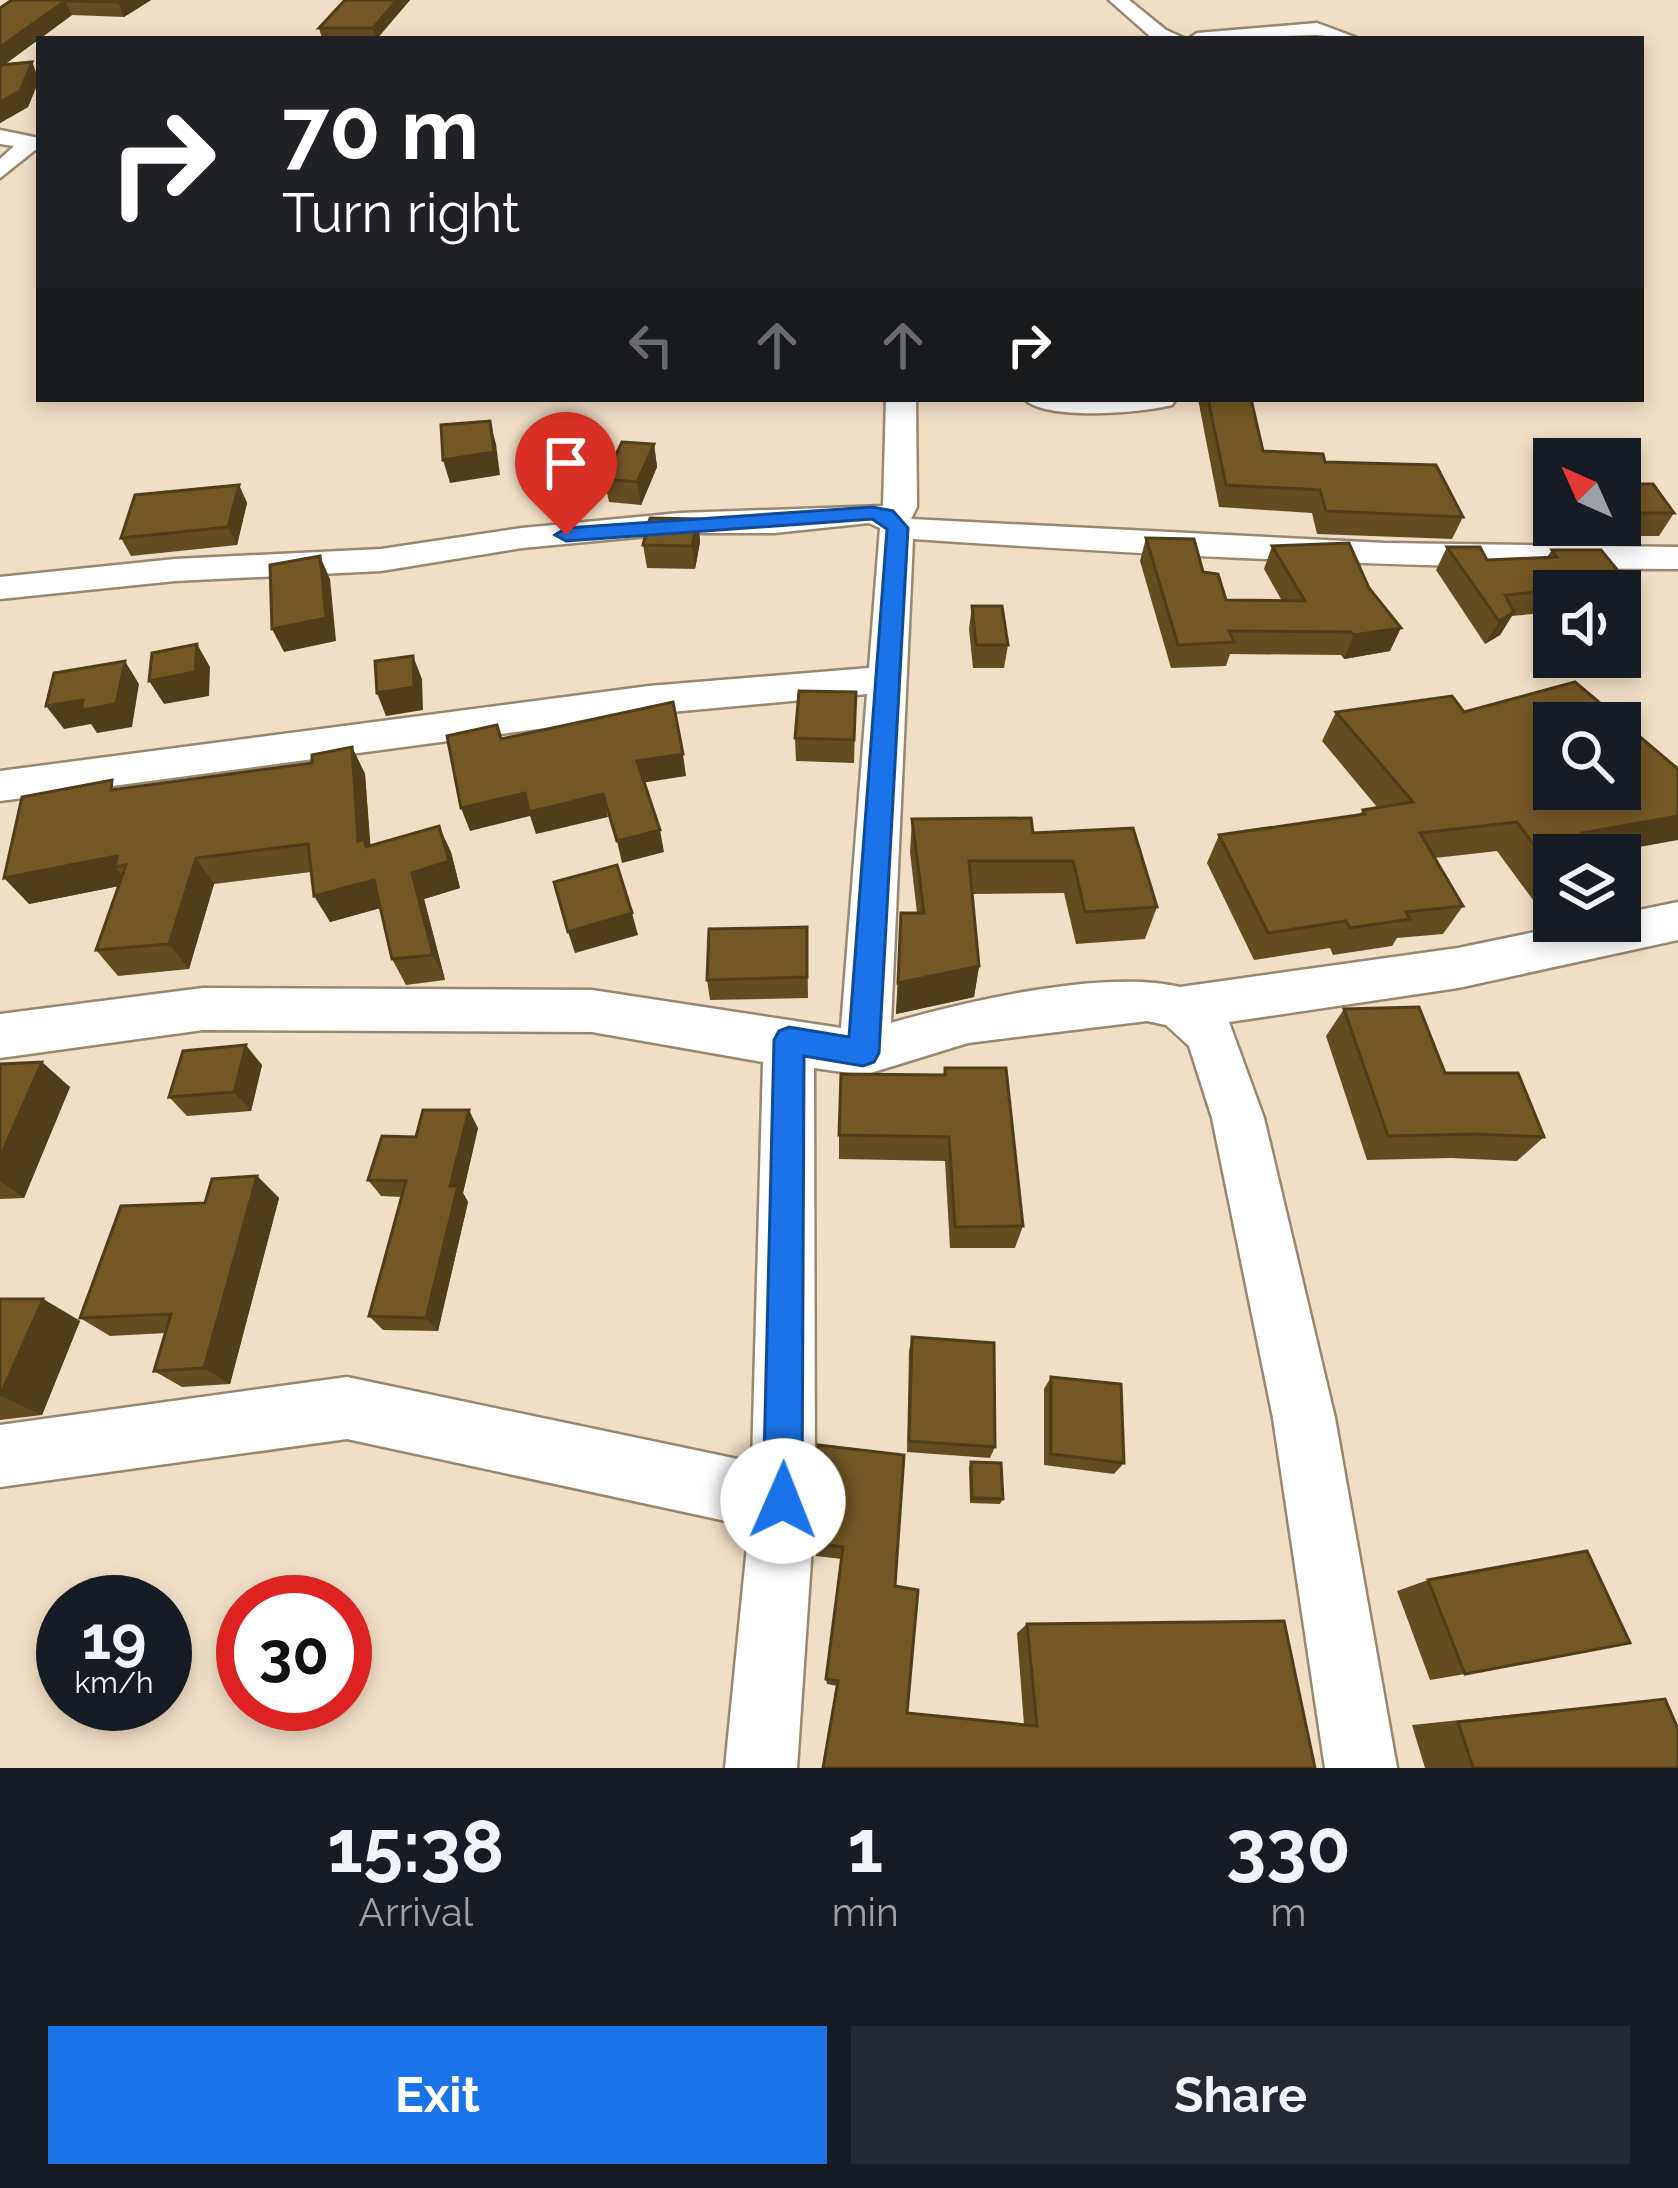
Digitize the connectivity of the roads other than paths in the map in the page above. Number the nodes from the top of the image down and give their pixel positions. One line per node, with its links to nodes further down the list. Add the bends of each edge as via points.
1 (1118, 0): 2 (street)
2 (1167, 36)
3 (1230, 36): 4 (street, via 1317,28)
4 (1342, 36)
5 (0, 137): 6 (street)
6 (35, 142): 7 (street)
7 (2, 169)
8 (901, 402): 11 (street)
9 (1085, 402): 10 (street)
10 (1146, 402)
11 (895, 525): 12 (street, via 1144,544); 13 (street, via 872,513 680,523 381,560); 14 (street)
12 (1678, 558)
13 (0, 588)
14 (889, 679): 15 (street, via 650,700); 20 (street)
15 (0, 786)
16 (1678, 921): 17 (street, via 1458,968)
17 (1180, 1008): 20 (street, via 1148,1000 968,1022); 24 (street, via 1210,1034 1238,1118 1304,1418)
18 (0, 1036): 19 (street, via 203,1009 592,1011)
19 (789, 1040): 20 (street); 22 (street)
20 (863, 1053)
21 (0, 1456): 22 (street, via 346,1408)
22 (783, 1501): 23 (street)
23 (761, 1768)
24 (1361, 1768)

